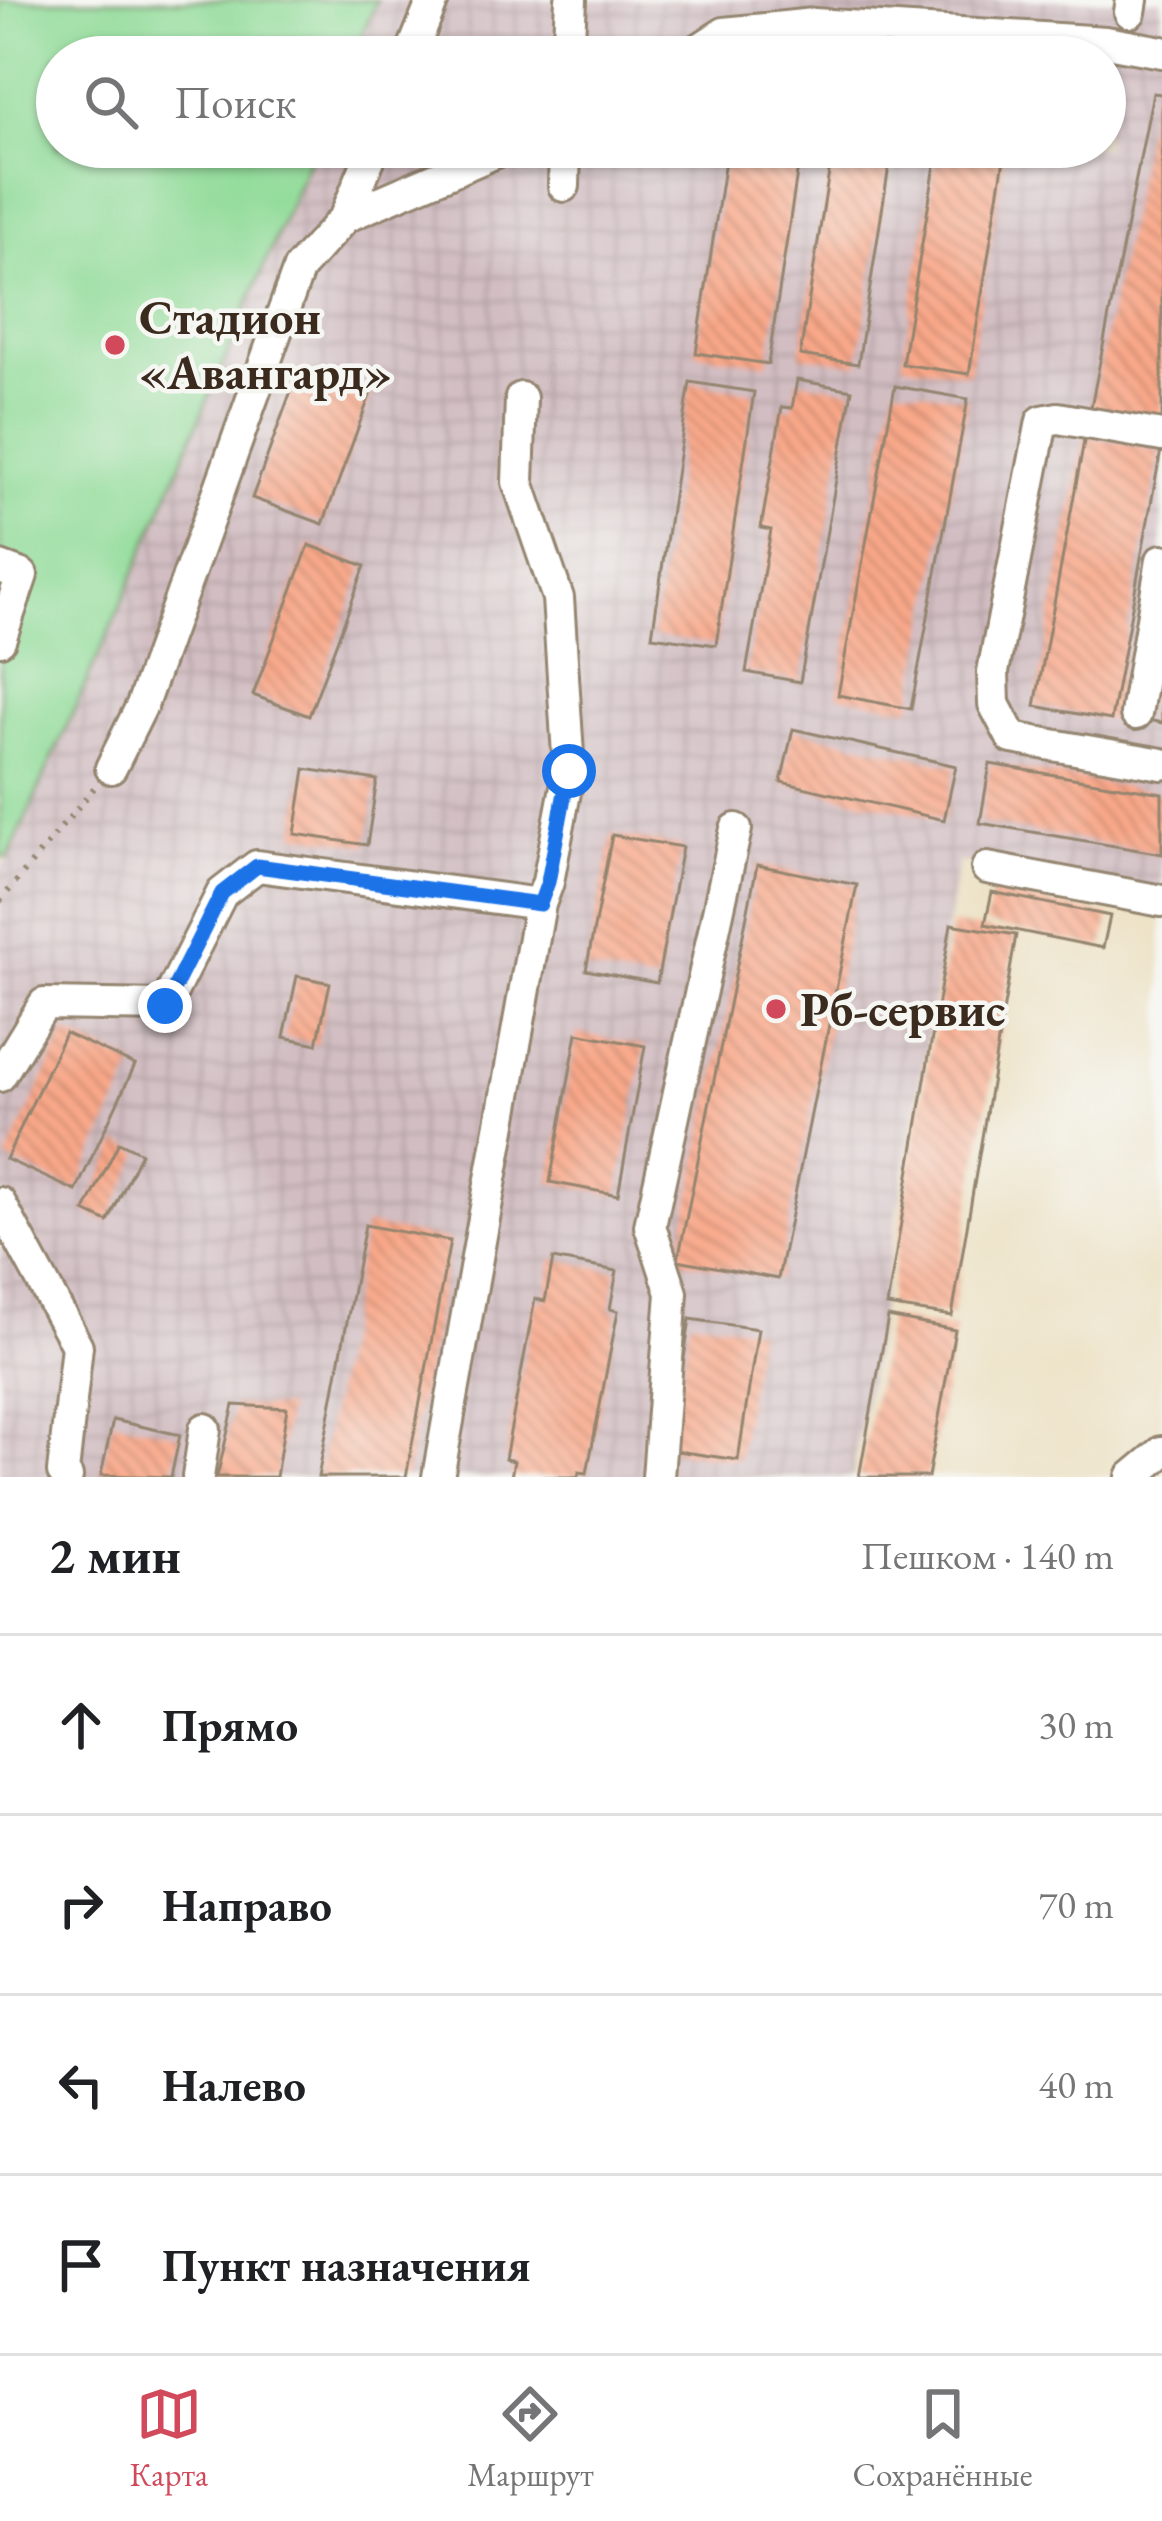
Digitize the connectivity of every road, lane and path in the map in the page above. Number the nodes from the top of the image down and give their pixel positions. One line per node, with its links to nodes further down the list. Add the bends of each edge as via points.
1 (433, 0): 3 (street)
2 (571, 0): 4 (street)
3 (418, 36)
4 (569, 36)
5 (719, 36): 6 (street, via 814,24)
6 (1009, 36)
7 (1126, 46): 8 (street)
8 (1162, 52)
9 (365, 168): 13 (street)
10 (460, 168): 13 (street)
11 (564, 168): 12 (street)
12 (564, 186)
13 (345, 218): 21 (street, via 299,268 142,705)
14 (521, 398): 26 (street, via 518,482 558,598 569,771)
15 (1162, 436): 20 (street, via 1042,422 993,672 994,704 1012,738)
16 (1162, 560): 19 (street)
17 (0, 567): 18 (street, via 22,575)
18 (0, 640)
19 (1136, 714)
20 (1162, 764)
21 (111, 768): 24 (path)
22 (736, 829): 34 (street, via 650,1226 672,1294)
23 (987, 868): 25 (street)
24 (0, 901)
25 (1162, 901)
26 (540, 904): 27 (street, via 257,866 222,893 165,1006 44,1004); 33 (street)
27 (0, 1076)
28 (0, 1203): 31 (street, via 77,1346)
29 (205, 1430): 32 (street)
30 (1162, 1452): 35 (street)
31 (67, 1477)
32 (198, 1477)
33 (438, 1477)
34 (658, 1477)
35 (1132, 1477)

